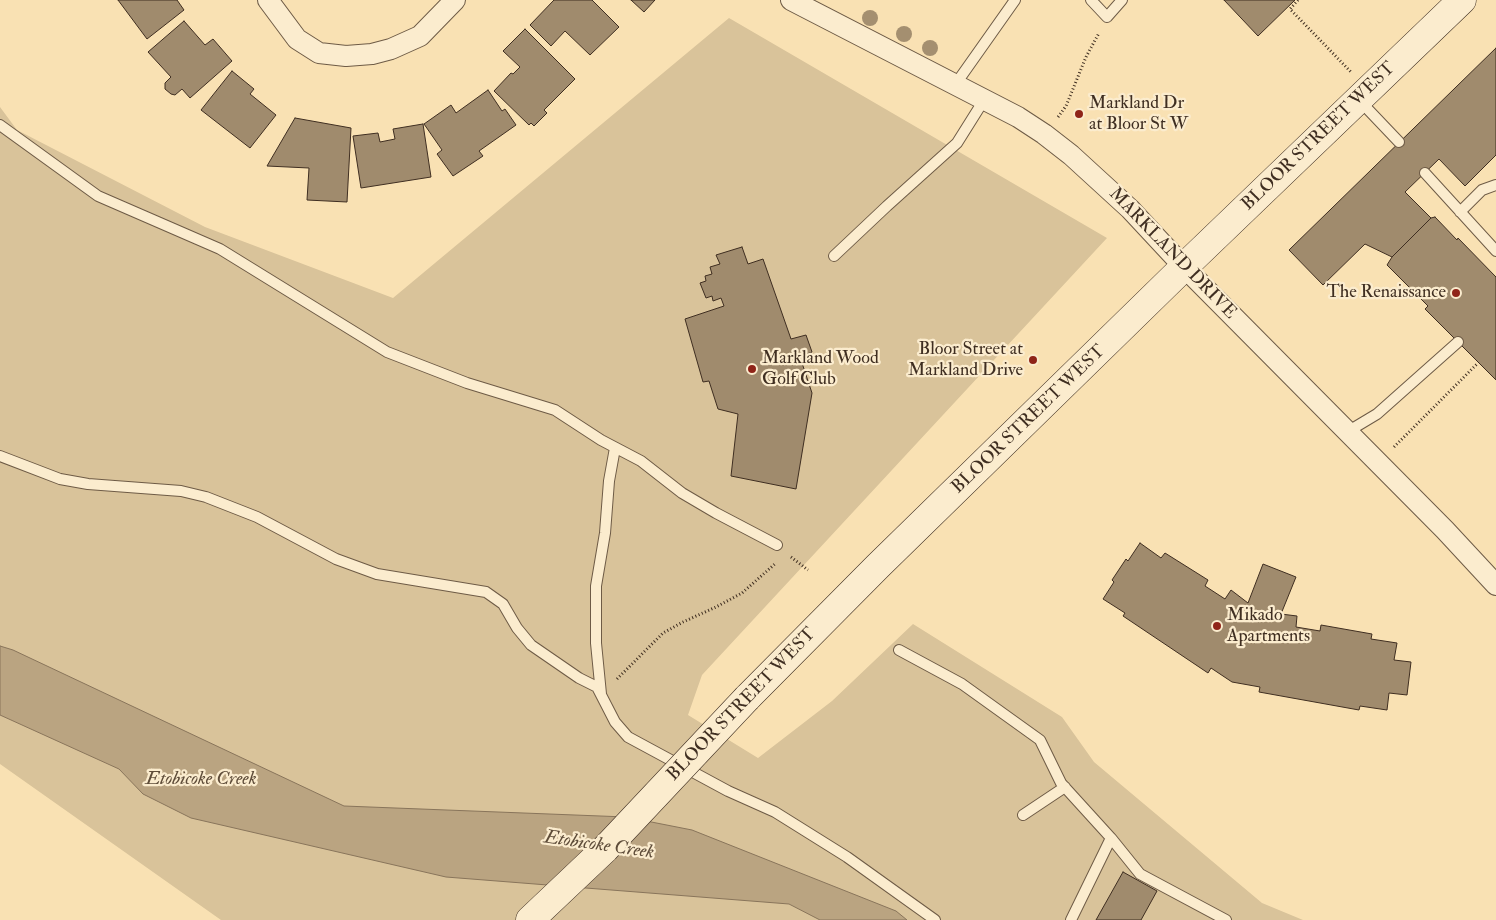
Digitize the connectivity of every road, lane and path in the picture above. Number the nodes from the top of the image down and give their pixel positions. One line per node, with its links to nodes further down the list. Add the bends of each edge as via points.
1 (268, 0): 2 (street, via 297,39 319,53 346,56 391,49 420,36)
2 (455, 0)
3 (791, 0): 10 (street, MARKLAND DRIVE)
4 (1015, 0): 10 (lane)
5 (1091, 0): 9 (lane)
6 (1122, 0): 9 (lane)
7 (1298, 0): 11 (path, via 1290,8)
8 (1462, 0): 11 (main road, BLOOR STREET WEST)
9 (1107, 17): 14 (path, via 1066,106)
10 (955, 85): 12 (street, MARKLAND DRIVE)
11 (1364, 95): 15 (lane); 21 (main road, BLOOR STREET WEST)
12 (984, 100): 14 (street, MARKLAND DRIVE); 20 (lane, via 957,143)
13 (0, 126): 25 (lane, via 98,196 220,249 387,352 467,383 555,410)
14 (1044, 134): 21 (street, MARKLAND DRIVE, via 1100,180)
15 (1400, 142)
16 (1425, 173): 18 (lane)
17 (1496, 185): 18 (lane, via 1482,190)
18 (1460, 212): 19 (lane)
19 (1496, 251)
20 (834, 256)
21 (1184, 267): 24 (street, MARKLAND DRIVE); 36 (main road, BLOOR STREET WEST, bridge, via 878,566 605,848)
22 (1458, 342): 24 (lane, via 1377,414)
23 (1477, 364): 27 (path)
24 (1347, 432): 27 (street, MARKLAND DRIVE)
25 (615, 448): 28 (lane, via 641,461 682,493); 32 (lane, via 596,586 596,643)
26 (0, 456): 32 (lane, via 60,479 181,491 206,497 257,517 336,560 377,574 486,592 503,604 532,645 597,687)
27 (1378, 463): 30 (street, MARKLAND DRIVE)
28 (777, 545)
29 (780, 559): 32 (path, via 742,594 663,633)
30 (1496, 585)
31 (899, 650): 33 (lane, via 962,684 1040,740)
32 (601, 695): 37 (lane, via 615,722 628,737 728,791 776,812)
33 (1065, 787): 34 (lane); 35 (lane)
34 (1023, 815)
35 (1111, 838): 38 (lane); 39 (lane, via 1140,874)
36 (530, 920)
37 (935, 920)
38 (1070, 920)
39 (1226, 920)

